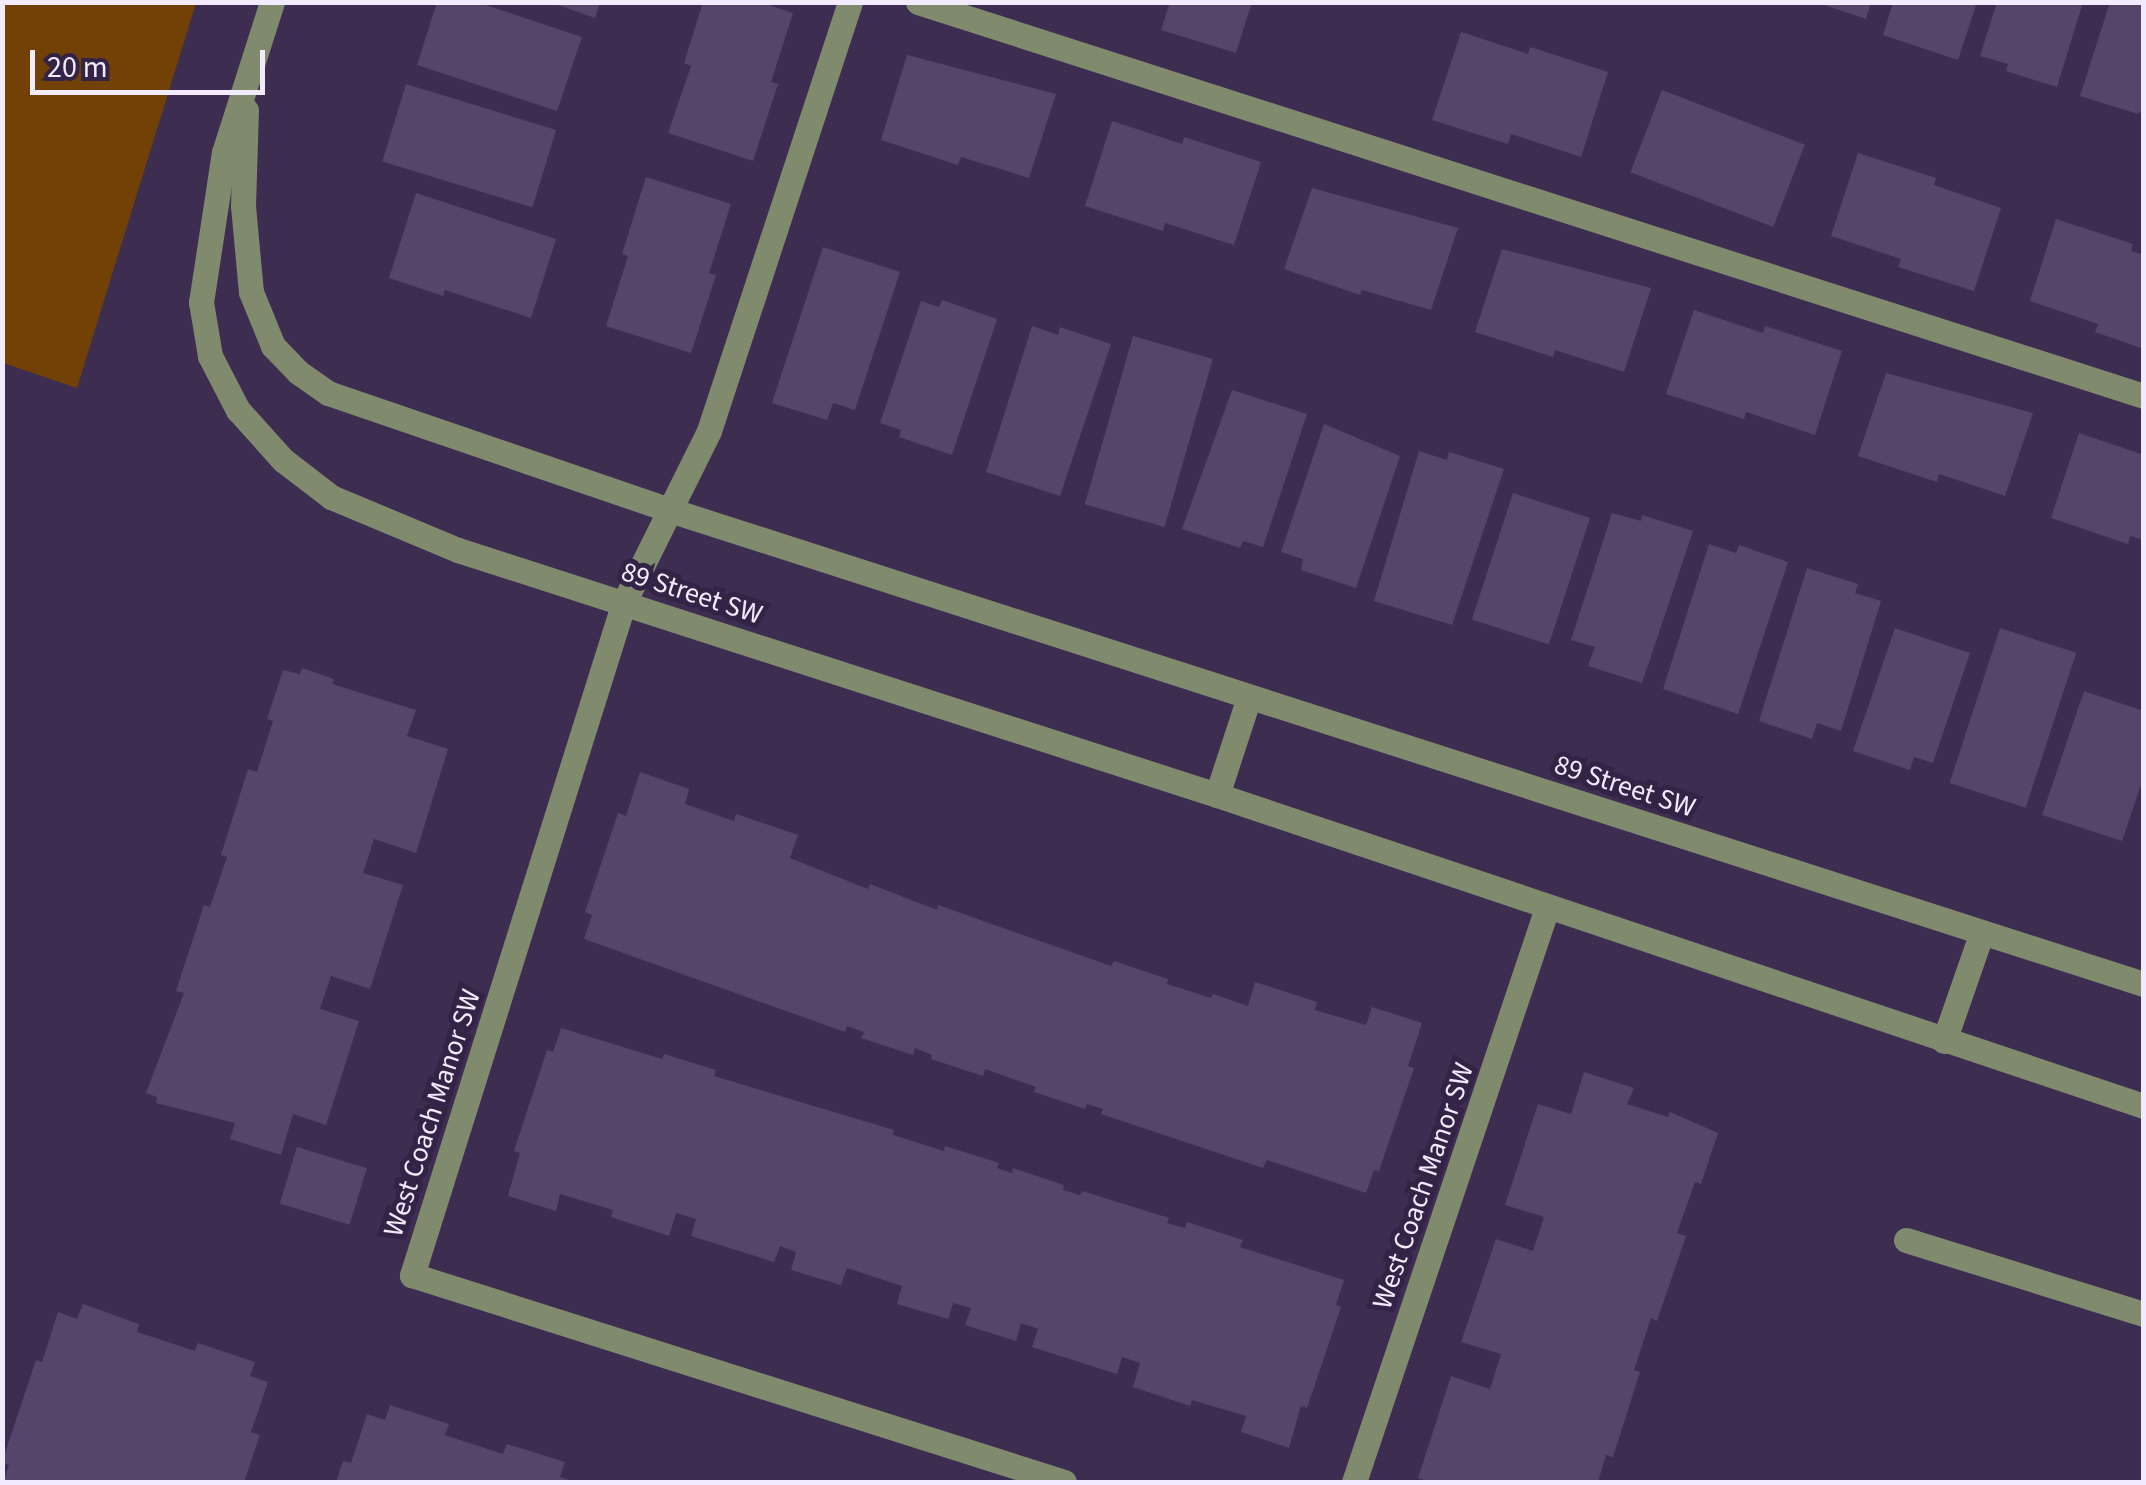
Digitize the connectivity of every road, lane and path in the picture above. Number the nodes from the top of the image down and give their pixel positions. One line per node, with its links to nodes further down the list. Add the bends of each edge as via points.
1 (272, 2): 4 (street, 89 Street SW)
2 (850, 2): 6 (street, via 710,432)
3 (918, 2): 5 (street)
4 (247, 76): 6 (street, 89 Street SW, via 244,206 251,292 273,346 298,372 328,393 406,423); 7 (street, 89 Street SW, via 224,152 201,302 210,356 238,410 283,460 331,497 458,550)
5 (2144, 396)
6 (672, 511): 7 (street); 8 (street, 89 Street SW)
7 (624, 602): 9 (street, 89 Street SW); 17 (street, West Coach Manor SW, via 412,1275)
8 (1249, 697): 9 (street); 11 (street, 89 Street SW)
9 (1217, 795): 10 (street, 89 Street SW)
10 (1547, 908): 13 (street, 89 Street SW); 18 (street, West Coach Manor SW)
11 (1982, 932): 12 (street, 89 Street SW); 13 (street)
12 (2144, 984)
13 (1944, 1041): 14 (street, 89 Street SW)
14 (2144, 1106)
15 (1906, 1240): 16 (street)
16 (2144, 1314)
17 (1064, 1482)
18 (1354, 1482)

